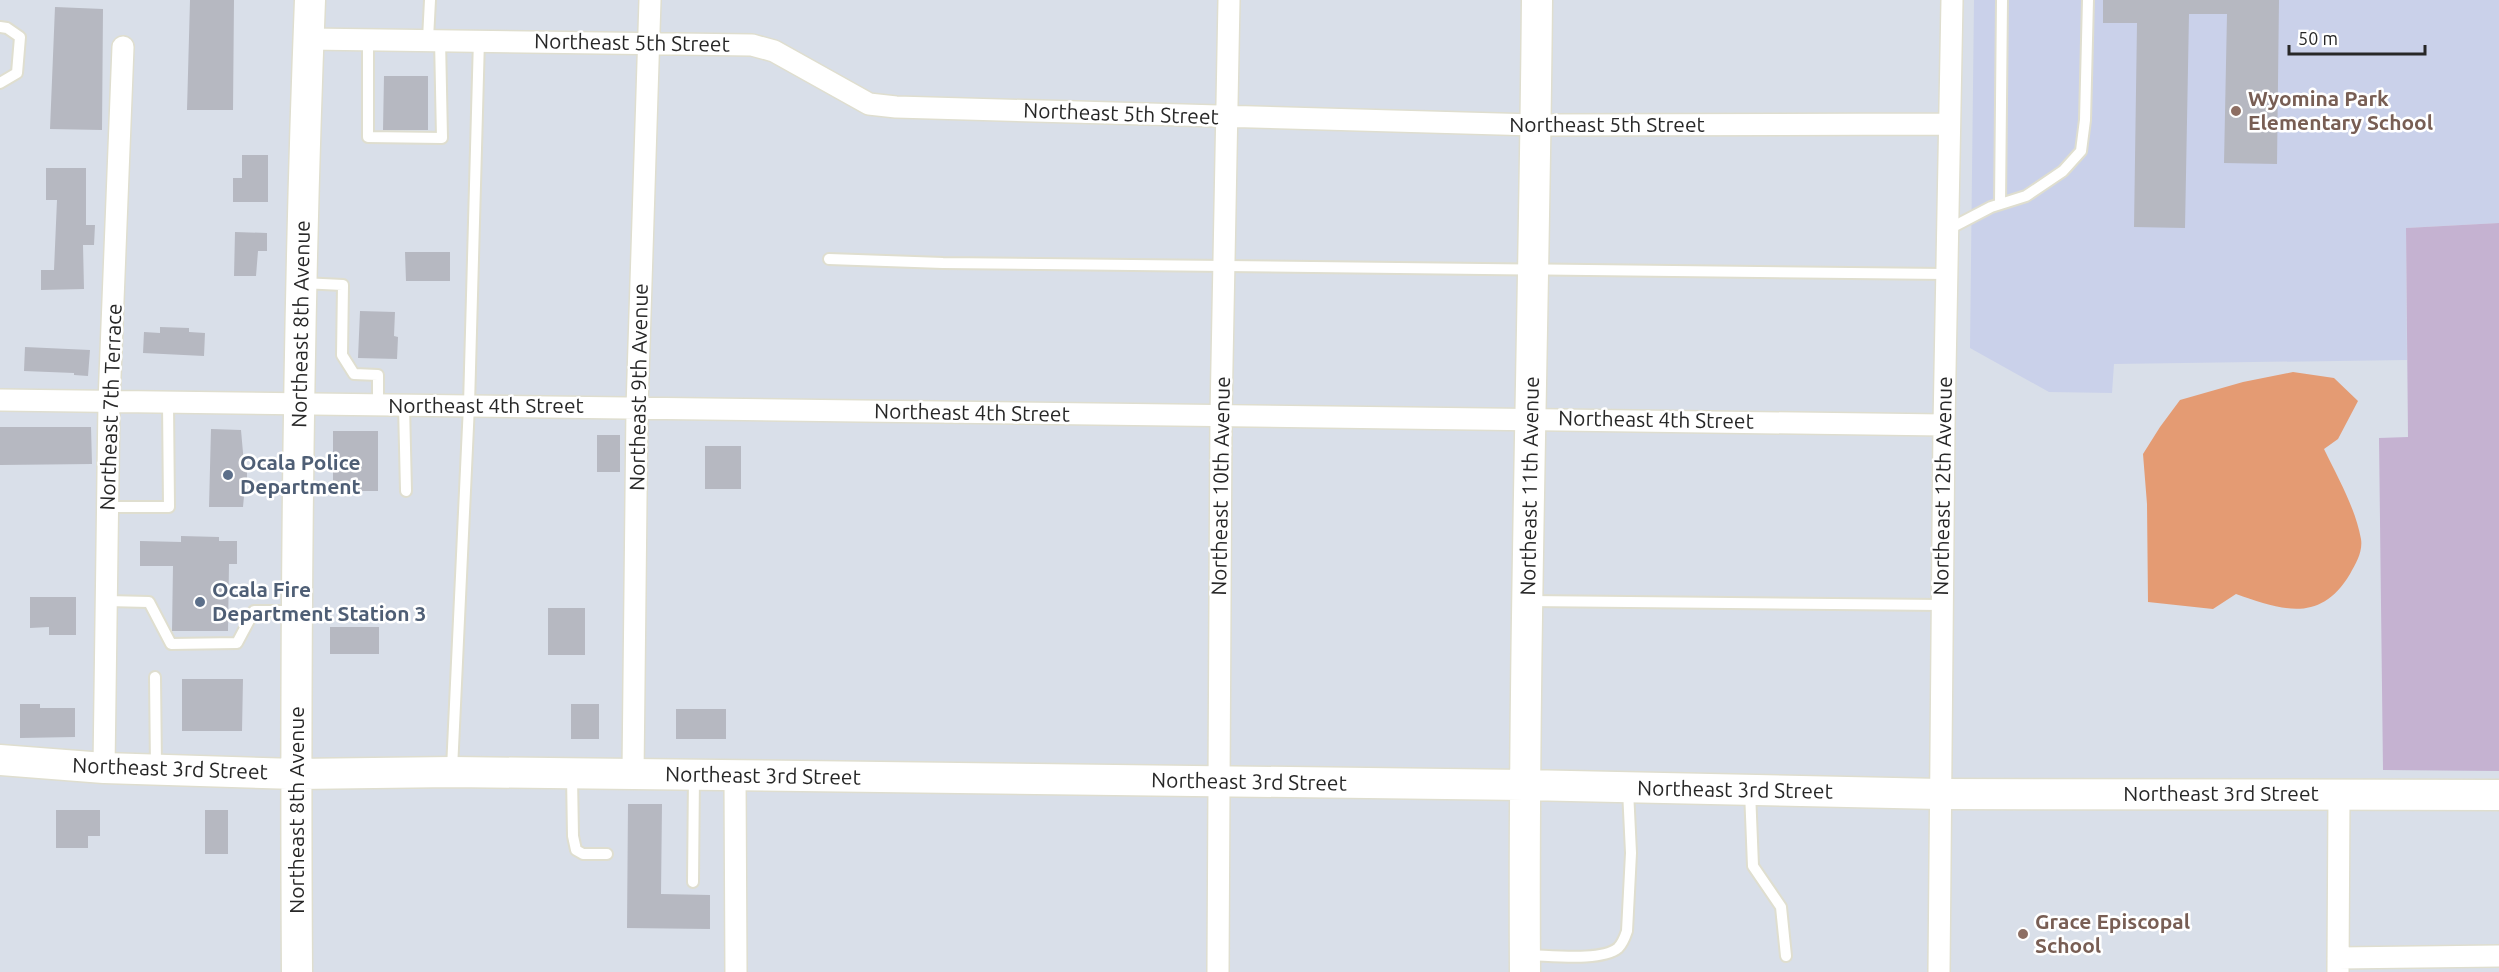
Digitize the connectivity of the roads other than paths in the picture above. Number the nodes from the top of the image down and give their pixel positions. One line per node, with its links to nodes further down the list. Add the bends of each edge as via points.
1 (310, 0): 10 (street, Northeast 8th Avenue)
2 (430, 0): 12 (lane)
3 (650, 0): 14 (street, Northeast 9th Avenue)
4 (1229, 0): 17 (street, Northeast 10th Avenue)
5 (1537, 0): 19 (street, Northeast 11th Avenue)
6 (1952, 0): 18 (street, Northeast 12th Avenue)
7 (2002, 0): 20 (lane)
8 (2088, 0): 20 (lane, via 2085,120 2080,151 2063,171 2026,196)
9 (0, 27): 16 (lane, via 20,37 17,74)
10 (308, 39): 11 (street, Northeast 5th Street); 26 (street, Northeast 8th Avenue)
11 (368, 39): 12 (street, Northeast 5th Street); 12 (lane, via 368,137 442,138)
12 (434, 39): 13 (street, Northeast 5th Street)
13 (478, 39): 14 (street, Northeast 5th Street); 33 (lane)
14 (649, 44): 17 (street, Northeast 5th Street, via 752,45 774,51 869,104); 34 (street, Northeast 9th Avenue)
15 (123, 47): 28 (street, Northeast 7th Terrace)
16 (0, 83)
17 (1227, 117): 19 (street, Northeast 5th Street); 23 (street, Northeast 10th Avenue)
18 (1948, 124): 19 (street, Northeast 5th Street); 21 (street, Northeast 12th Avenue)
19 (1536, 125): 24 (street, Northeast 11th Avenue)
20 (2000, 204): 21 (lane)
21 (1947, 231): 25 (street, Northeast 12th Avenue)
22 (828, 259): 23 (lane)
23 (1224, 266): 24 (lane); 35 (street, Northeast 10th Avenue)
24 (1534, 268): 25 (lane); 36 (street, Northeast 11th Avenue)
25 (1946, 274): 37 (street, Northeast 12th Avenue)
26 (302, 283): 30 (street, Northeast 8th Avenue); 31 (lane, via 343,285 342,355 354,374 378,375)
27 (0, 400): 28 (street, Northeast 4th Street)
28 (110, 402): 29 (street, Northeast 4th Street); 39 (street, Northeast 7th Terrace)
29 (168, 403): 30 (street, Northeast 4th Street); 39 (lane, via 169,507)
30 (299, 405): 31 (street, Northeast 4th Street); 43 (street, Northeast 8th Avenue)
31 (378, 405): 32 (street, Northeast 4th Street)
32 (404, 405): 33 (street, Northeast 4th Street); 38 (lane)
33 (469, 405): 34 (street, Northeast 4th Street); 48 (lane)
34 (637, 408): 35 (street, Northeast 4th Street); 51 (street, Northeast 9th Avenue)
35 (1221, 416): 36 (street, Northeast 4th Street); 54 (street, Northeast 10th Avenue)
36 (1532, 418): 37 (street, Northeast 4th Street); 41 (street, Northeast 11th Avenue)
37 (1944, 425): 42 (street, Northeast 12th Avenue)
38 (406, 491)
39 (108, 507): 40 (street, Northeast 7th Terrace)
40 (106, 601): 43 (lane, via 149,602 171,644 237,643 254,610); 46 (street, Northeast 7th Terrace)
41 (1528, 601): 42 (lane); 55 (street, Northeast 11th Avenue)
42 (1942, 605): 58 (street, Northeast 12th Avenue)
43 (297, 611): 50 (street, Northeast 8th Avenue)
44 (155, 677): 47 (lane)
45 (0, 760): 46 (street, Northeast 3rd Street)
46 (104, 768): 47 (street, Northeast 3rd Street)
47 (156, 770): 50 (street, Northeast 3rd Street)
48 (452, 772): 49 (street, Northeast 3rd Street); 50 (street, Northeast 3rd Street)
49 (572, 773): 51 (street, Northeast 3rd Street); 61 (lane, via 576,850 583,854)
50 (296, 774): 67 (street, Northeast 8th Avenue)
51 (633, 774): 52 (street, Northeast 3rd Street)
52 (694, 775): 53 (street, Northeast 3rd Street); 62 (lane)
53 (735, 776): 54 (street, Northeast 3rd Street); 68 (street)
54 (1218, 781): 55 (street, Northeast 3rd Street); 69 (street, Northeast 10th Avenue)
55 (1524, 785): 56 (street, Northeast 3rd Street); 65 (street, Northeast 11th Avenue)
56 (1627, 787): 57 (street, Northeast 3rd Street); 65 (lane, via 1631,853 1627,931 1623,941 1613,951 1595,956)
57 (1750, 790): 58 (street, Northeast 3rd Street); 63 (lane, via 1753,866 1781,907)
58 (1940, 794): 59 (street, Northeast 3rd Street); 70 (street, Northeast 12th Avenue)
59 (2339, 794): 60 (street, Northeast 3rd Street); 66 (street)
60 (2499, 795)
61 (607, 854)
62 (693, 882)
63 (1786, 956)
64 (2499, 956): 66 (street)
65 (1525, 964)
66 (2338, 965)
67 (297, 972)
68 (736, 972)
69 (1218, 972)
70 (1939, 972)

